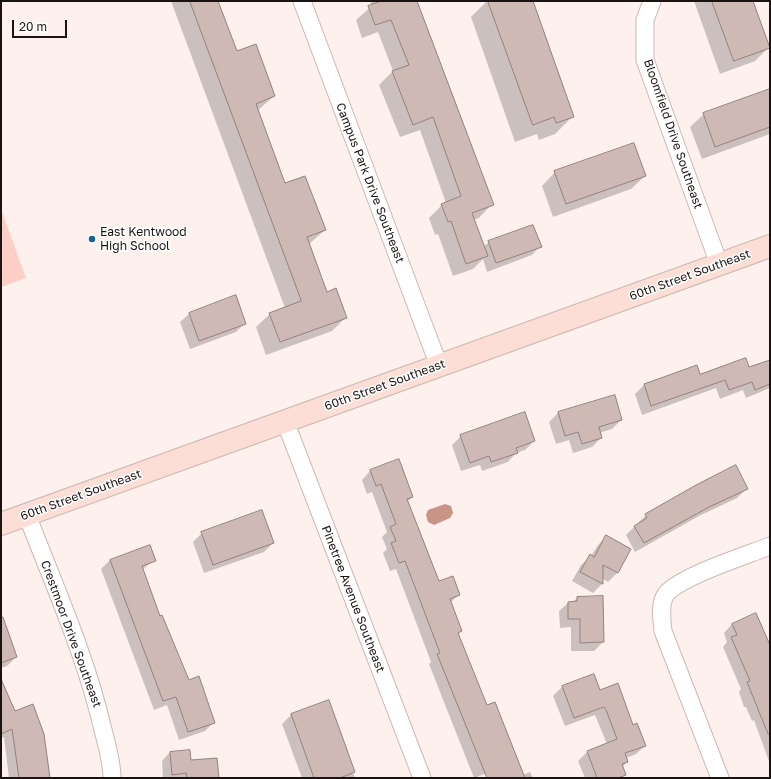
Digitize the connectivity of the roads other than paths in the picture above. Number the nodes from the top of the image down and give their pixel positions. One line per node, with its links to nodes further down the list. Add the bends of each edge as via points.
1 (302, 1): 5 (street, Campus Park Drive Southeast)
2 (652, 1): 4 (street, Bloomfield Drive Southeast, via 645,20 645,60)
3 (770, 246): 4 (main road, 60th Street Southeast)
4 (719, 264): 5 (main road, 60th Street Southeast)
5 (439, 366): 6 (main road, 60th Street Southeast)
6 (285, 421): 7 (main road, 60th Street Southeast); 11 (street, Pinetree Avenue Southeast)
7 (27, 514): 8 (main road, 60th Street Southeast); 10 (street, Crestmoor Drive Southeast, via 91,685 109,754)
8 (1, 524)
9 (770, 546): 12 (street, via 681,582 665,595 662,612 663,631)
10 (112, 778)
11 (422, 778)
12 (720, 778)

